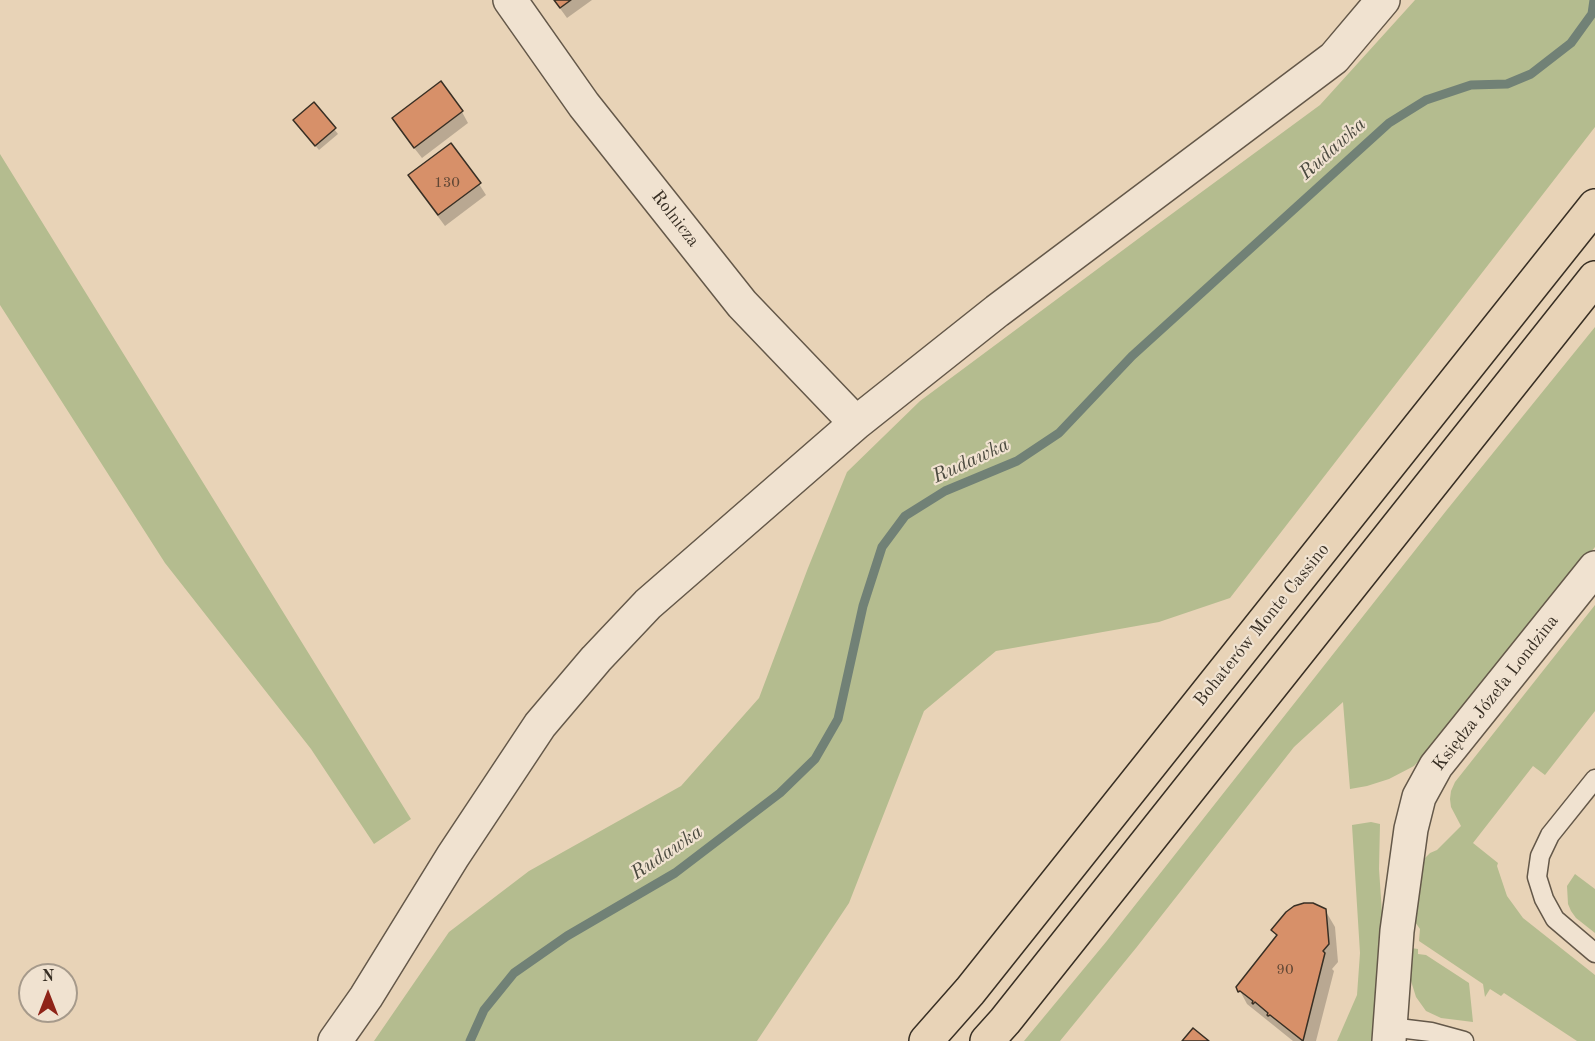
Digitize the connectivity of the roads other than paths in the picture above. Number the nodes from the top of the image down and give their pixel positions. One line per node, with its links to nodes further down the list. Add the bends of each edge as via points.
1 (510, 0): 5 (street, Rolnicza, via 584,105 742,304)
2 (1383, 0): 5 (street, via 1334,58 997,311)
3 (1595, 206): 11 (highway, Bohaterów Monte Cassino, via 970,991)
4 (1595, 278): 12 (highway)
5 (856, 423): 10 (street, via 648,604 547,716)
6 (1595, 568): 9 (street, Księdza Józefa Londzina, via 1436,766 1419,797 1397,931)
7 (1595, 779): 8 (lane, via 1550,836 1540,856 1537,878 1555,919)
8 (1595, 953)
9 (1389, 1034): 13 (lane, via 1431,1032)
10 (336, 1041)
11 (926, 1041)
12 (987, 1041)
13 (1464, 1041)

